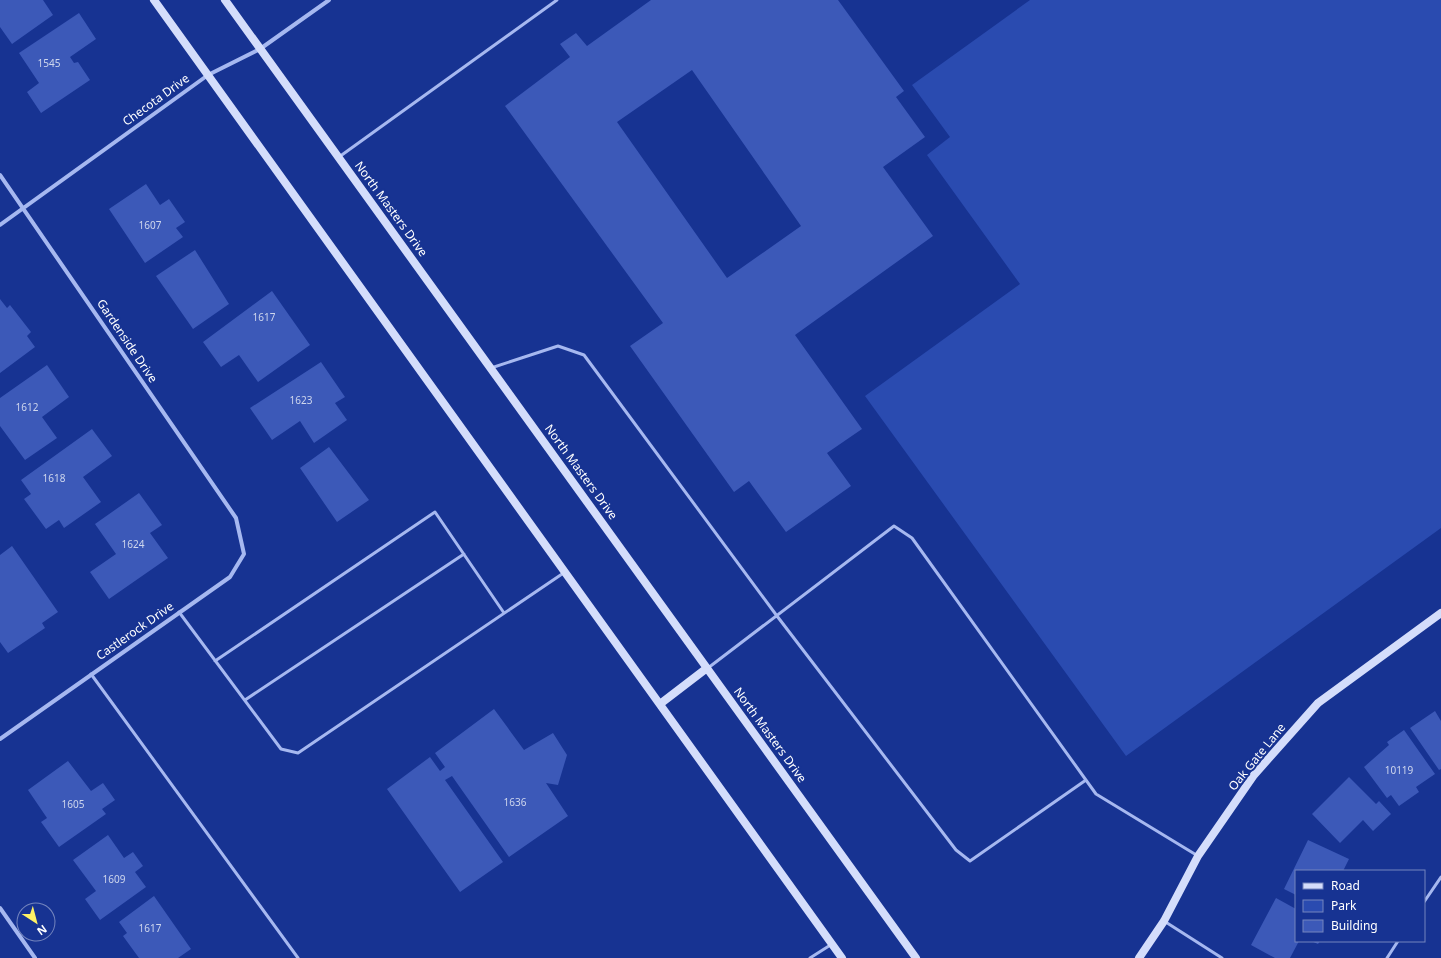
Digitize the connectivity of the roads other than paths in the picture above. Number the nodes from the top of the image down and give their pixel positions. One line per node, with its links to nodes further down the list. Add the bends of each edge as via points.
1 (154, 0): 6 (main road)
2 (225, 0): 5 (main road, North Masters Drive)
3 (329, 0): 5 (street, Checota Drive)
4 (557, 0): 7 (lane)
5 (260, 48): 6 (street, Checota Drive); 7 (main road, North Masters Drive)
6 (208, 75): 9 (street, Checota Drive); 14 (main road)
7 (339, 157): 11 (main road, North Masters Drive)
8 (0, 175): 9 (street, Gardenside Drive)
9 (24, 208): 10 (street, Checota Drive); 12 (street, Gardenside Drive)
10 (0, 225)
11 (491, 368): 18 (lane, via 558,346 584,355); 20 (main road, North Masters Drive)
12 (236, 518): 15 (street, Castlerock Drive, via 244,554 230,576)
13 (464, 554): 17 (lane); 19 (lane, via 435,512); 22 (lane)
14 (565, 572): 17 (lane); 23 (main road)
15 (179, 612): 19 (lane); 21 (street, Castlerock Drive)
16 (1441, 612): 26 (main road, Oak Gate Lane, via 1318,703 1254,775)
17 (504, 613): 22 (lane, via 298,752 281,749)
18 (776, 616): 20 (lane); 25 (lane, via 956,850 970,861); 25 (lane, via 894,526 912,538)
19 (216, 661): 22 (lane)
20 (708, 668): 23 (main road); 37 (main road, North Masters Drive)
21 (91, 674): 24 (street, Castlerock Drive); 34 (lane)
22 (244, 700)
23 (660, 704): 32 (main road)
24 (0, 739)
25 (1086, 780): 26 (lane, via 1096,794)
26 (1198, 856): 30 (main road, Oak Gate Lane)
27 (1441, 877): 28 (lane)
28 (1425, 901)
29 (0, 908): 33 (street)
30 (1164, 920): 38 (main road, Oak Gate Lane); 39 (lane)
31 (1397, 942): 40 (lane)
32 (832, 944): 35 (lane); 36 (main road)
33 (35, 958)
34 (298, 958)
35 (810, 958)
36 (842, 958)
37 (916, 958)
38 (1139, 958)
39 (1222, 958)
40 (1387, 958)

